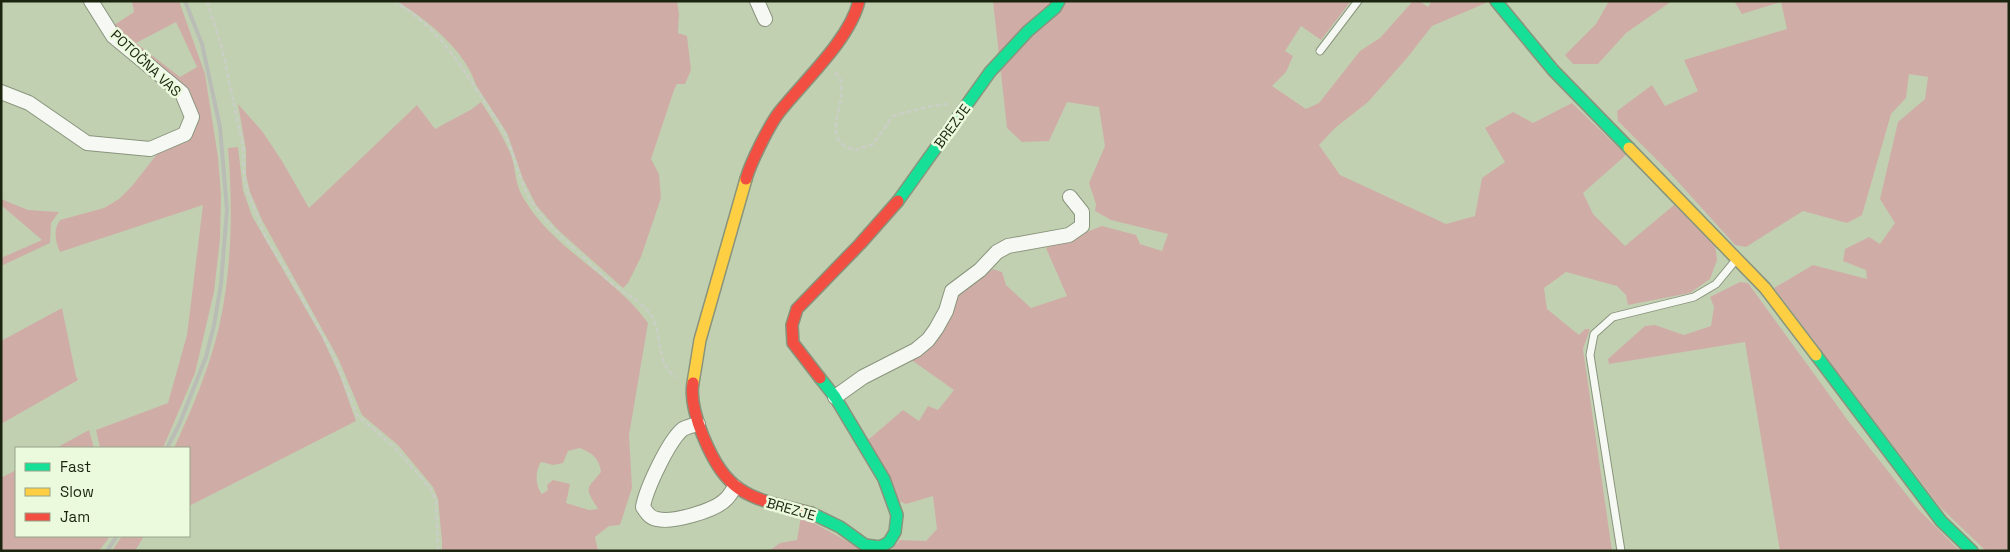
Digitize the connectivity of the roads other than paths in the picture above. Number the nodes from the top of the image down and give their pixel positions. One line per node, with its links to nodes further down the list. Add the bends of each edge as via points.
1 (91, 1): 9 (street, POTOČNA VAS, via 113,36 182,93 192,117 185,134 150,149 87,143 29,103)
2 (757, 1): 7 (street)
3 (859, 1): 13 (street, BREZJE, via 856,13 824,61 779,112 750,167 700,340 692,388)
4 (1059, 1): 12 (street, BREZJE, via 990,72 901,197 797,309 792,325 793,343)
5 (1358, 1): 8 (lane)
6 (1496, 1): 11 (street, via 1553,70)
7 (765, 19)
8 (1320, 51)
9 (1, 92)
10 (1070, 198): 12 (street, via 1082,212 1082,226 1069,235 1008,246 996,252 980,270 952,291 946,311 928,340)
11 (1737, 258): 15 (lane, via 1716,284 1694,297 1613,317 1594,334 1590,354); 16 (street, via 1765,288 1941,521)
12 (835, 397): 14 (street, BREZJE, via 884,479 897,515 895,532 889,542 880,547 865,545 814,514 758,500)
13 (698, 424): 14 (street, BREZJE, via 720,471); 14 (street, via 683,429 670,445 645,494 643,507 649,516 657,519 692,516 725,501)
14 (735, 488)
15 (1621, 551)
16 (1972, 551)

